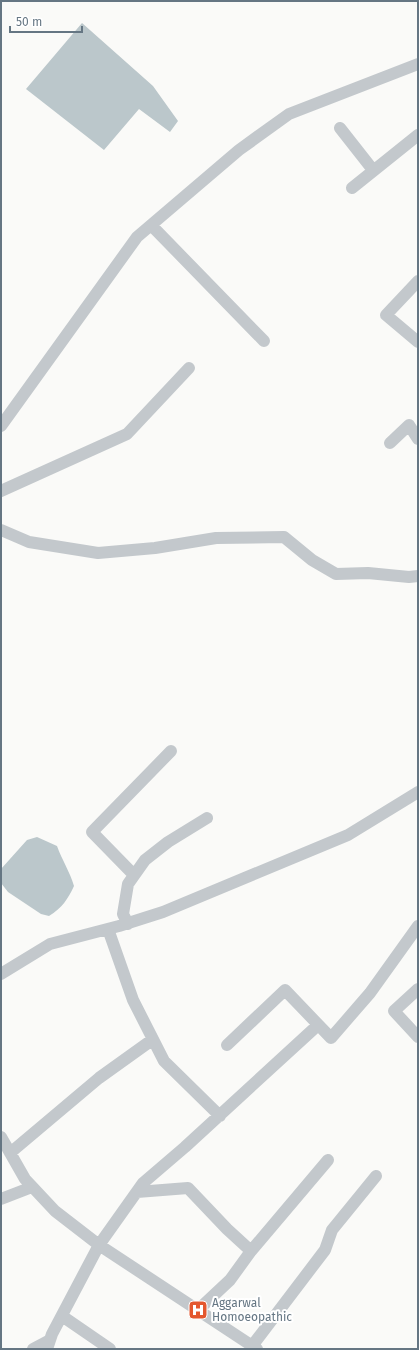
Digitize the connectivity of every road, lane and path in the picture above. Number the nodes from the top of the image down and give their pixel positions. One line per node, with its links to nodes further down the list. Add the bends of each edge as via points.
1 (418, 64): 6 (street, via 289,114 239,150)
2 (340, 128): 4 (street)
3 (418, 135): 4 (street)
4 (374, 170): 5 (street)
5 (352, 188)
6 (151, 224): 8 (street); 11 (street, via 137,236)
7 (418, 282): 9 (street, via 386,314)
8 (264, 341)
9 (418, 342)
10 (189, 368): 14 (street, via 127,434)
11 (1, 426)
12 (418, 439): 13 (street, via 409,426)
13 (390, 442)
14 (1, 491)
15 (1, 530): 16 (street, via 29,542 98,553 155,548 216,538 284,537 312,560 336,574)
16 (418, 576)
17 (171, 751): 20 (street, via 92,832)
18 (418, 792): 21 (street, via 348,835 163,912)
19 (207, 818): 20 (street, via 168,842 145,860)
20 (134, 876): 21 (street, via 128,884 123,914)
21 (128, 924): 23 (street)
22 (418, 926): 26 (street, via 370,994 331,1038)
23 (108, 929): 24 (street, via 50,944); 28 (street, via 133,1000)
24 (1, 974)
25 (418, 990): 27 (street, via 394,1011)
26 (318, 1025): 29 (street, via 285,990); 30 (street)
27 (418, 1037)
28 (152, 1040): 30 (street, via 164,1061); 32 (street, via 99,1078)
29 (227, 1044)
30 (220, 1116): 36 (street, via 143,1183)
31 (1, 1137): 32 (street)
32 (10, 1153): 35 (street)
33 (328, 1160): 39 (street)
34 (376, 1176): 43 (street, via 332,1230 324,1250)
35 (32, 1187): 37 (street); 38 (street, via 55,1211)
36 (137, 1192): 38 (street); 39 (street, via 188,1188)
37 (1, 1199)
38 (99, 1245): 40 (street); 41 (street)
39 (251, 1250): 40 (street, via 230,1280)
40 (198, 1310): 43 (street)
41 (62, 1316): 42 (street); 45 (street)
42 (48, 1345): 44 (street)
43 (254, 1347)
44 (33, 1349)
45 (110, 1349)

